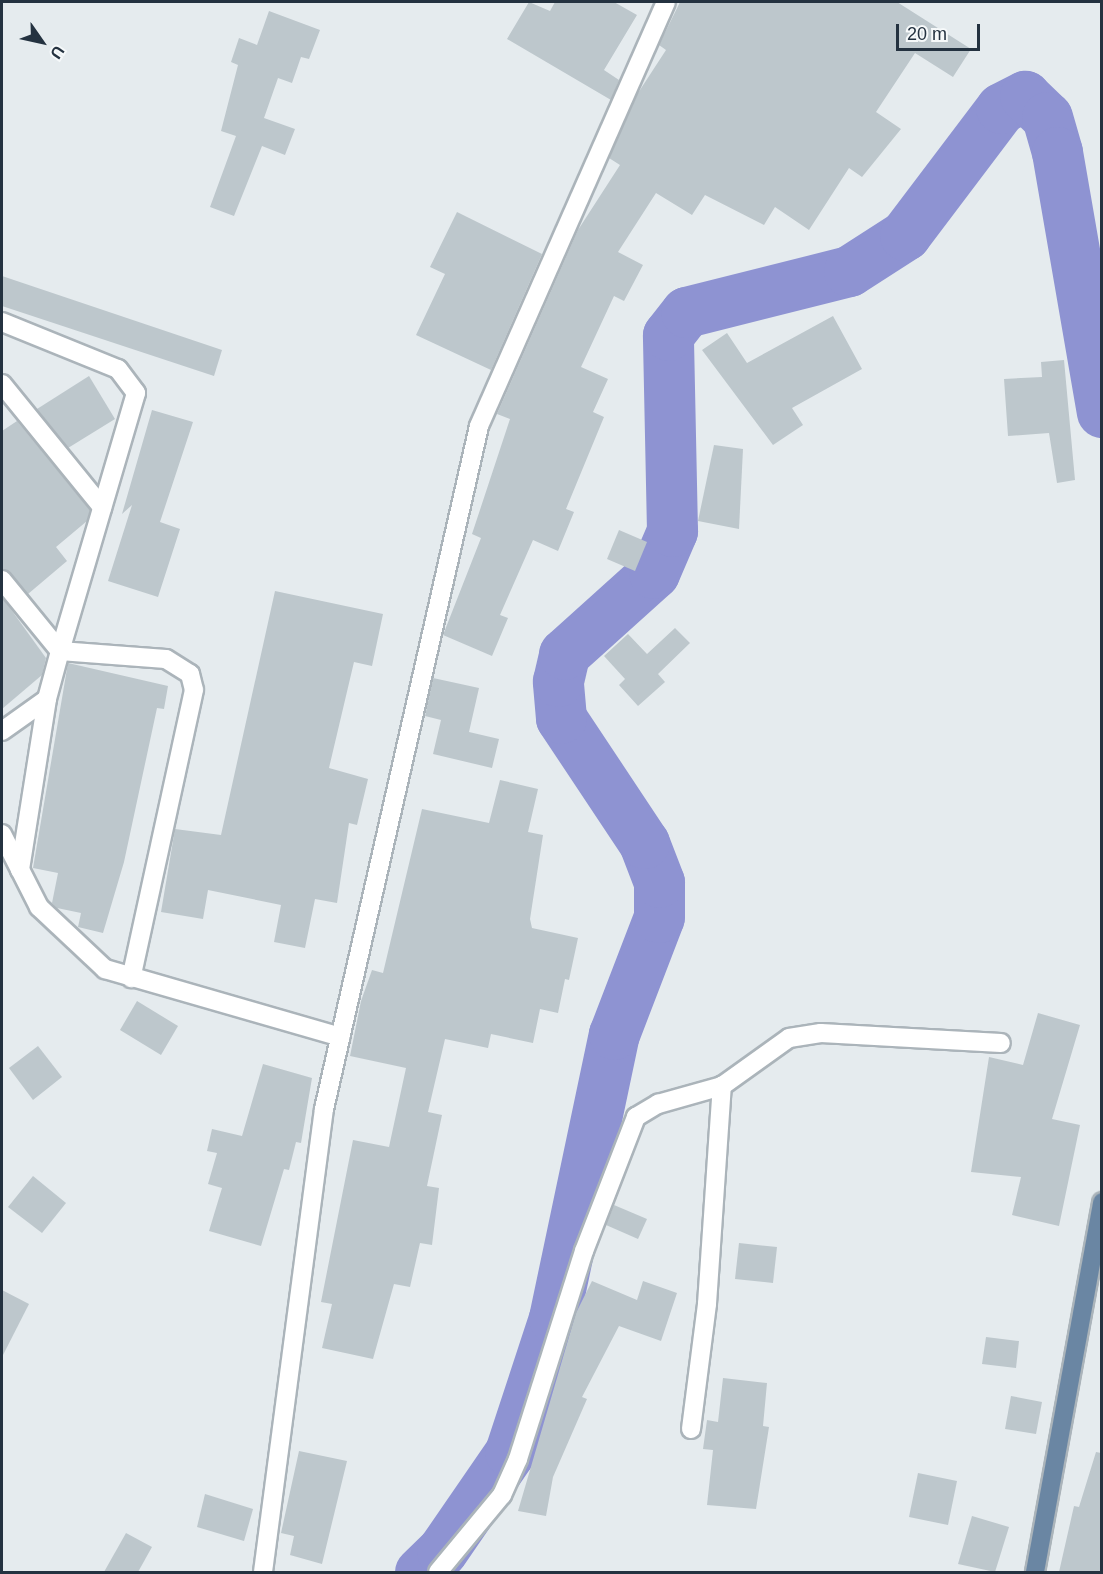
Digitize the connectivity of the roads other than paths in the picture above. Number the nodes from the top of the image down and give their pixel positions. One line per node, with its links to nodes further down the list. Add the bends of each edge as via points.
1 (666, 2): 12 (street, via 479,426)
2 (2, 322): 4 (street, via 118,369 130,380 135,411)
3 (2, 384): 4 (street)
4 (102, 507): 6 (street)
5 (2, 580): 6 (street)
6 (60, 651): 7 (street); 11 (street, via 166,659 190,674 194,690)
7 (47, 699): 8 (street); 10 (street)
8 (2, 731)
9 (2, 834): 10 (street)
10 (20, 870): 11 (street, via 39,907 105,969)
11 (131, 978): 12 (street)
12 (340, 1037): 17 (street, via 324,1109)
13 (1000, 1043): 14 (street, via 800,1036 768,1050)
14 (722, 1086): 16 (street, via 707,1304); 18 (street, via 645,1110 628,1127 518,1459 502,1495)
15 (1101, 1202): 19 (main road)
16 (691, 1429)
17 (263, 1572)
18 (438, 1572)
19 (1035, 1572)

